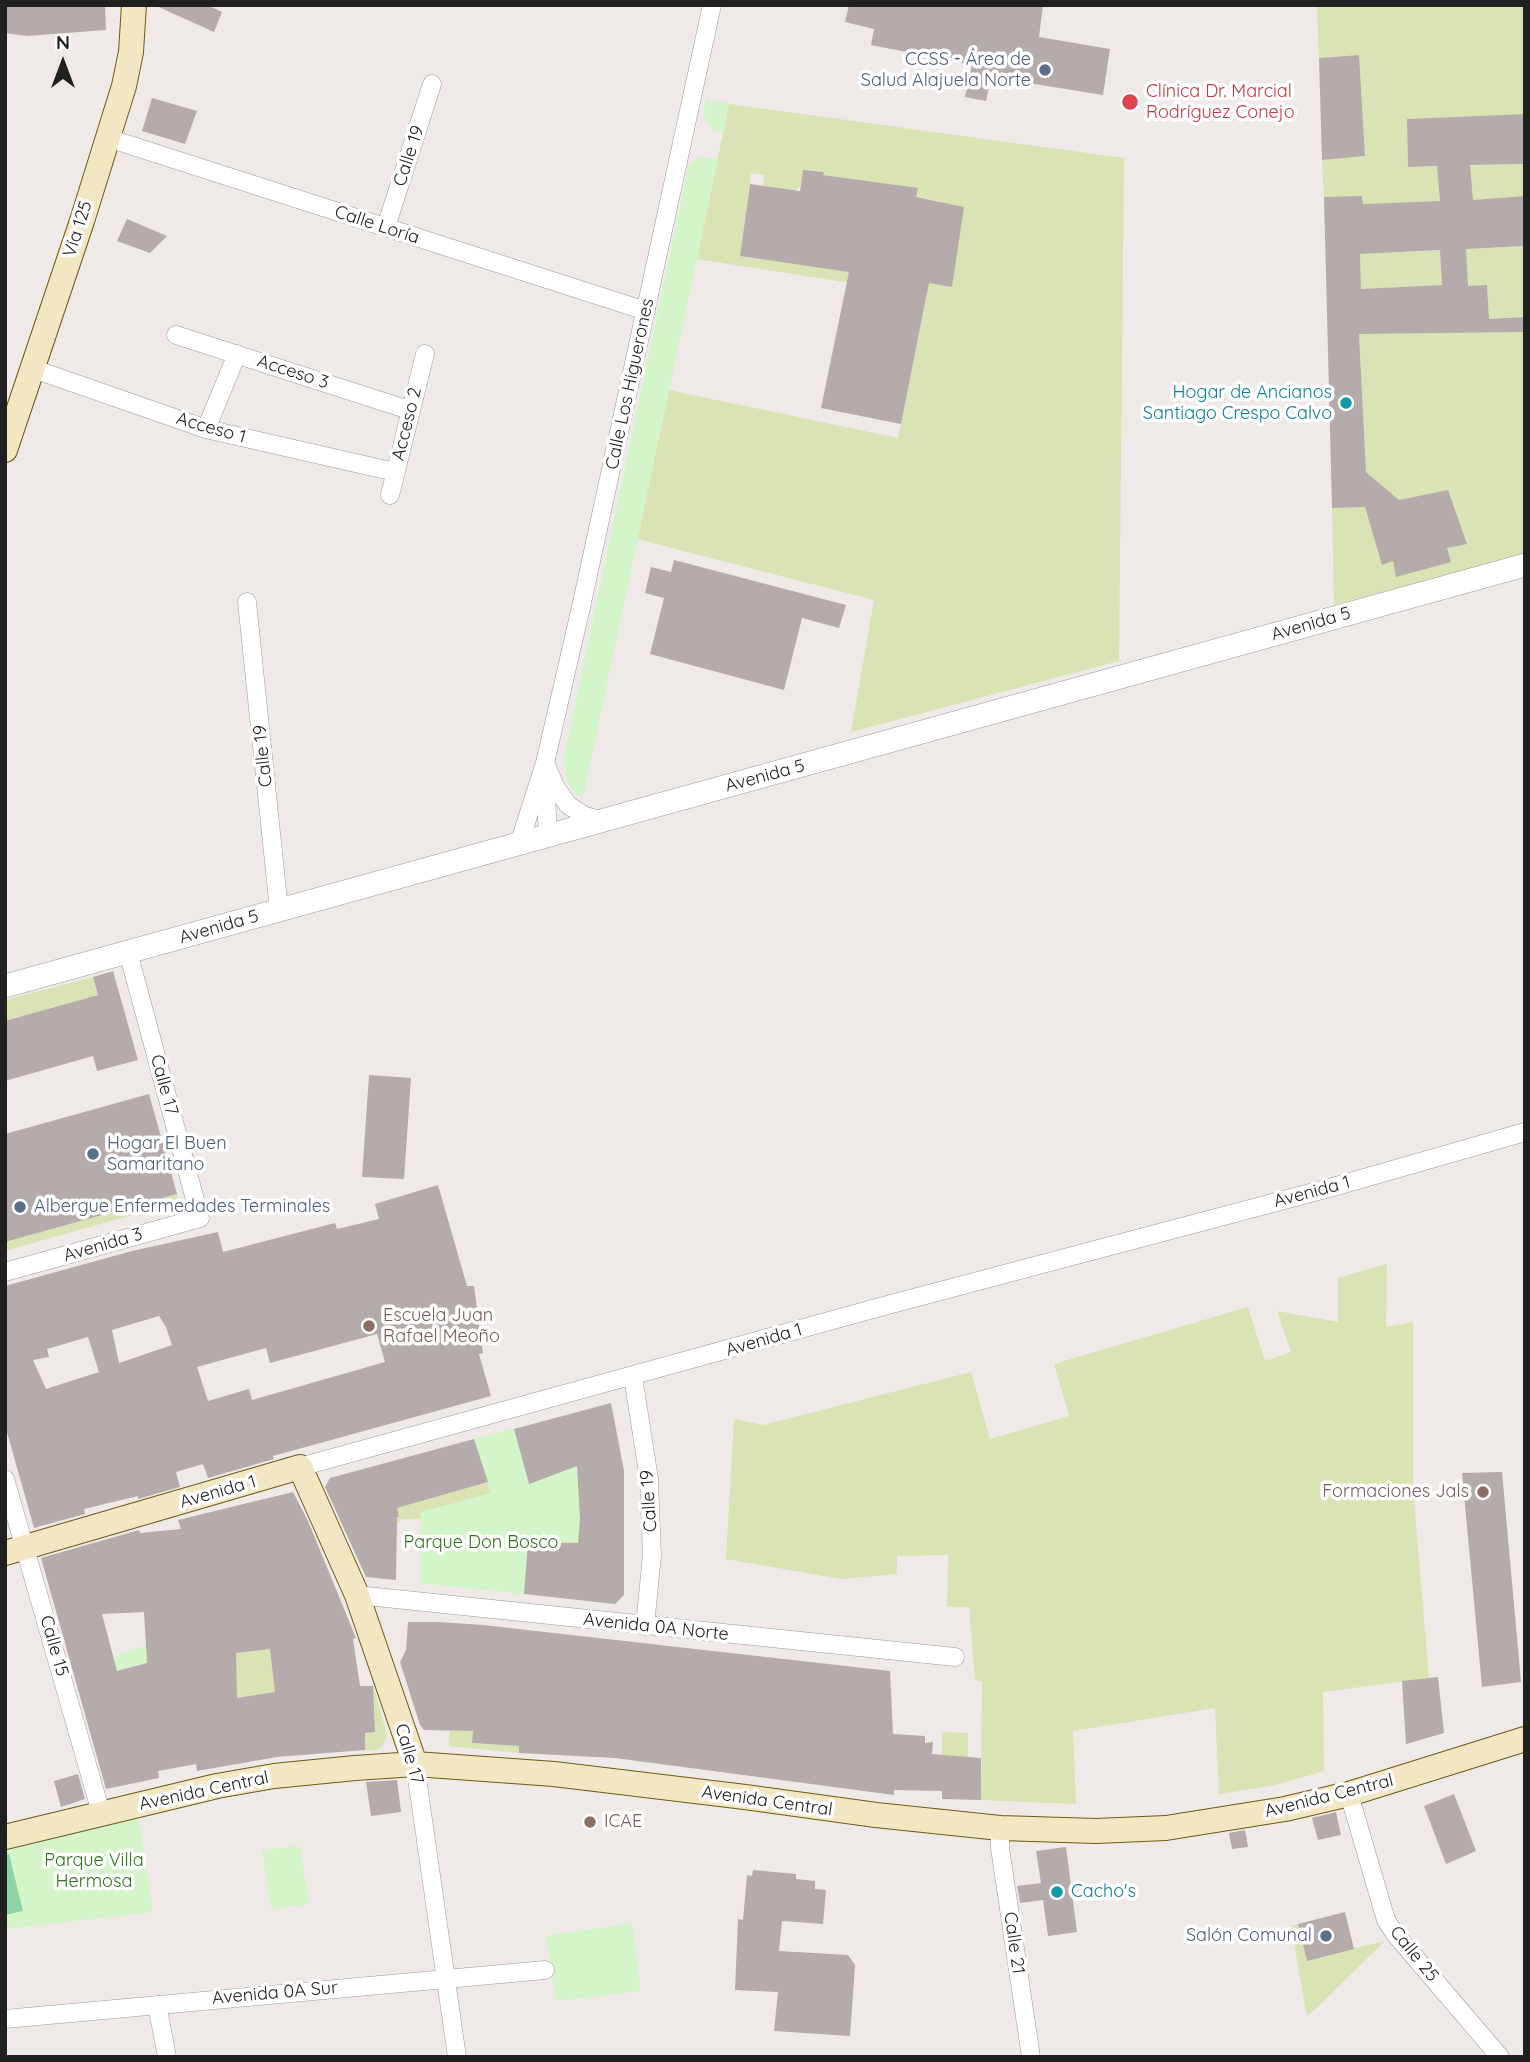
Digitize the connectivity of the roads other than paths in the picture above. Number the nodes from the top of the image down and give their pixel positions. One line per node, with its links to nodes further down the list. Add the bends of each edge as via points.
1 (135, 5): 4 (main road, Vía 125, via 131,52)
2 (712, 5): 6 (street, Calle Los Higuerones)
3 (432, 85): 5 (street, Calle 19)
4 (108, 138): 5 (street, Calle Loría); 10 (main road, Vía 125)
5 (386, 228): 6 (street, Calle Loría)
6 (646, 311): 18 (street, Calle Los Higuerones)
7 (176, 335): 9 (street, Acceso 3)
8 (425, 354): 11 (street, Acceso 2)
9 (237, 355): 11 (street, Acceso 3); 12 (street)
10 (31, 368): 12 (street, Acceso 1); 13 (main road, Vía 125)
11 (409, 410): 14 (street, Acceso 2)
12 (206, 429): 14 (street, Acceso 1)
13 (5, 450)
14 (395, 472): 15 (street, Acceso 2)
15 (390, 495)
16 (1525, 565): 19 (street, Avenida 5)
17 (247, 602): 22 (street, Calle 19)
18 (545, 763): 19 (street, via 568,805); 20 (street, Calle Los Higuerones); 21 (street, Calle Los Higuerones)
19 (603, 821): 20 (street, Avenida 5)
20 (548, 836): 21 (street, Avenida 5)
21 (519, 844): 22 (street, Avenida 5)
22 (279, 910): 23 (street, Avenida 5)
23 (128, 952): 24 (street, Avenida 5); 26 (street, Calle 17)
24 (5, 986)
25 (1525, 1132): 28 (street, Avenida 1)
26 (200, 1218): 27 (street, Avenida 3)
27 (5, 1272)
28 (633, 1377): 29 (street, Avenida 1); 33 (street, Calle 19, via 649,1479 652,1555)
29 (300, 1467): 31 (main road, Avenida 1); 32 (main road, Calle 17)
30 (5, 1479): 31 (street, Calle 15)
31 (16, 1550): 38 (street, Calle 15)
32 (357, 1595): 33 (street, Avenida 0A Norte); 36 (main road, Calle 17)
33 (645, 1626): 34 (street, Avenida 0A Norte)
34 (955, 1657)
35 (1525, 1739): 37 (main road, Avenida Central)
36 (415, 1765): 38 (main road, Avenida Central, via 274,1776); 39 (main road, Avenida Central, via 554,1774); 42 (street, Calle 17)
37 (1349, 1794): 39 (main road, Avenida Central, via 1285,1810 1166,1828); 48 (street, Calle 25, via 1386,1920)
38 (101, 1814): 40 (main road, Avenida Central)
39 (1000, 1828): 47 (street, Calle 21)
40 (5, 1837)
41 (545, 1970): 42 (street, Avenida 0A Sur)
42 (446, 1979): 43 (street, Avenida 0A Sur); 46 (street, Calle 17)
43 (157, 2005): 44 (street, Avenida 0A Sur); 45 (street)
44 (5, 2019)
45 (166, 2057)
46 (457, 2057)
47 (1031, 2057)
48 (1500, 2057)

